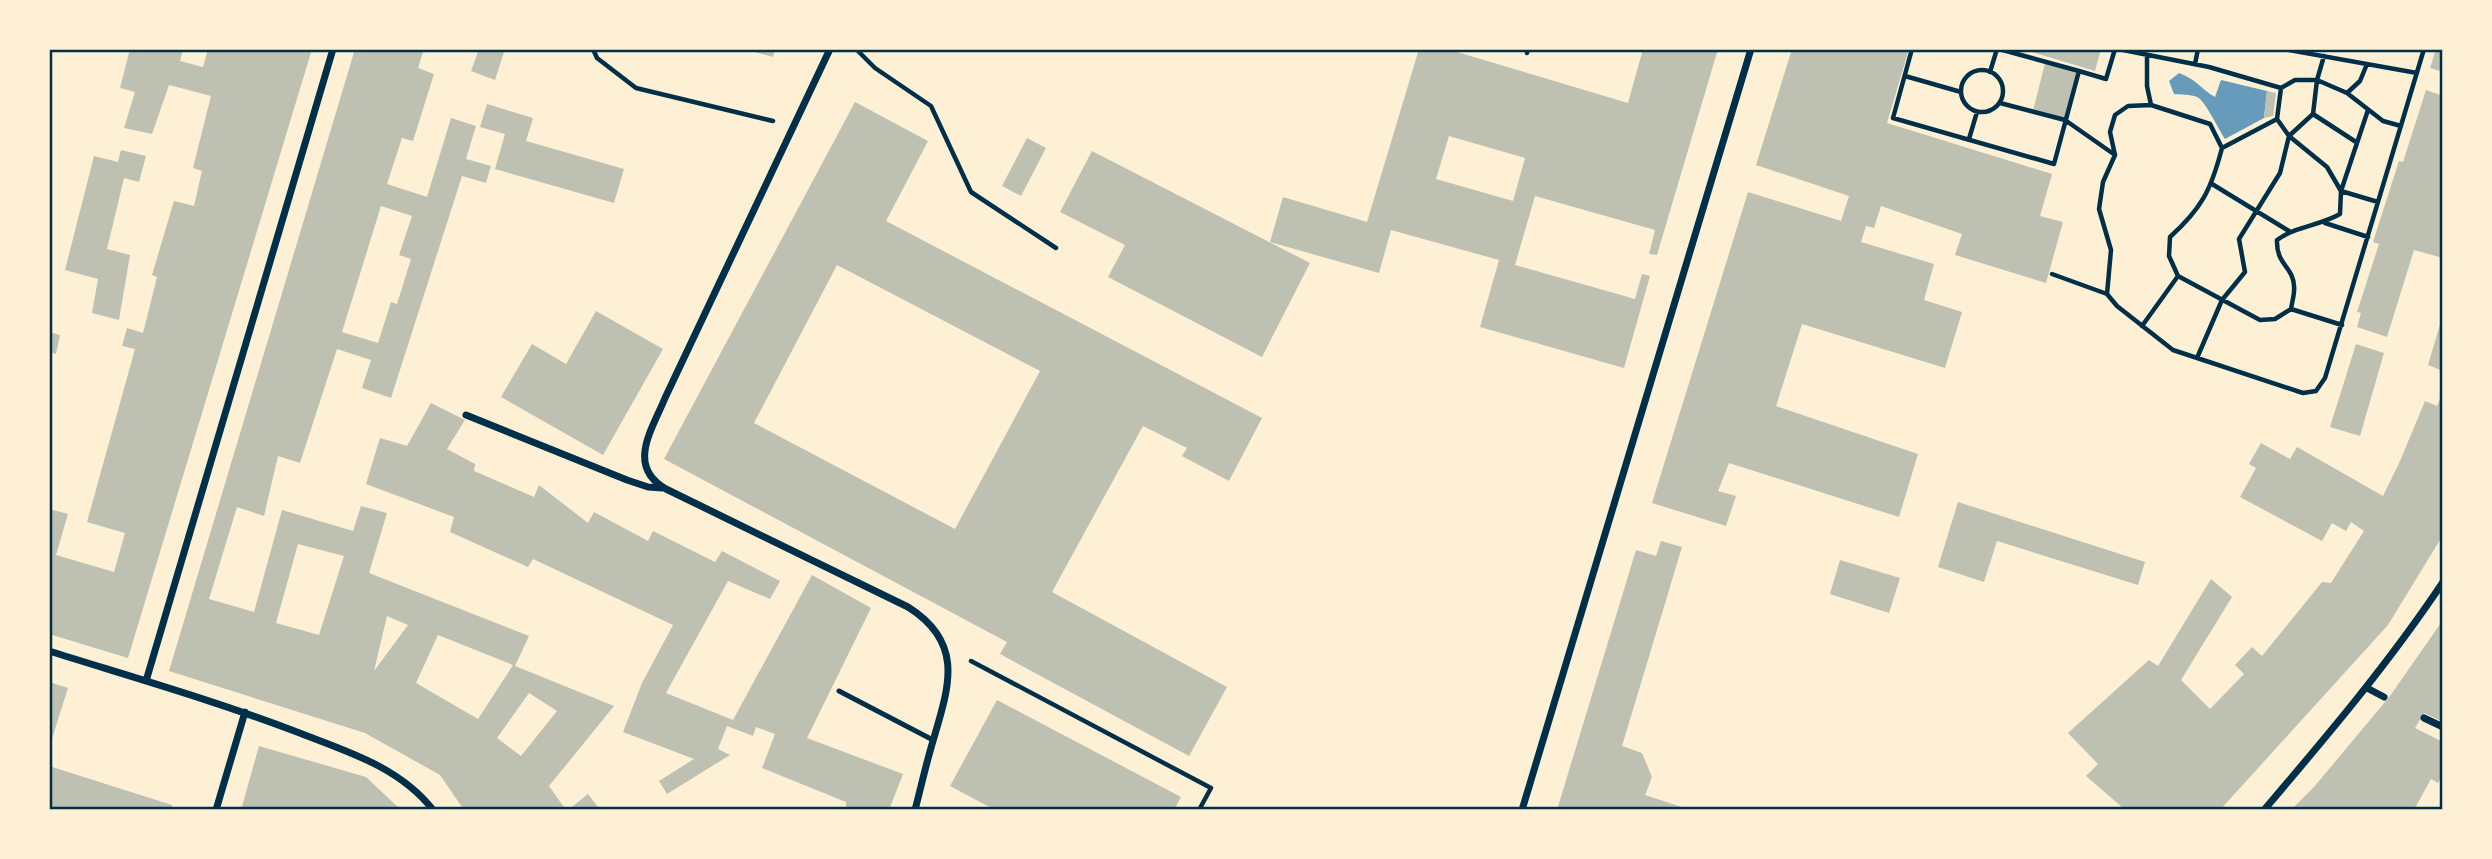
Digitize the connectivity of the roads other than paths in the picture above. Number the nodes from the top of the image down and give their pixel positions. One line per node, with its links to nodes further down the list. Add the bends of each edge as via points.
1 (333, 49): 8 (street)
2 (830, 49): 5 (street, via 649,436 644,465)
3 (1751, 49): 19 (street)
4 (466, 415): 5 (street, via 627,480)
5 (666, 489): 15 (street, via 924,617 944,647 949,673)
6 (2443, 582): 9 (street)
7 (49, 652): 8 (street)
8 (146, 681): 12 (street)
9 (2367, 688): 11 (street); 20 (street)
10 (839, 691): 15 (lane)
11 (2384, 697)
12 (246, 712): 16 (street); 17 (street, via 368,760 396,776)
13 (2424, 718): 14 (street)
14 (2443, 727)
15 (933, 740): 18 (street)
16 (216, 810)
17 (433, 810)
18 (915, 810)
19 (1522, 810)
20 (2264, 810)

